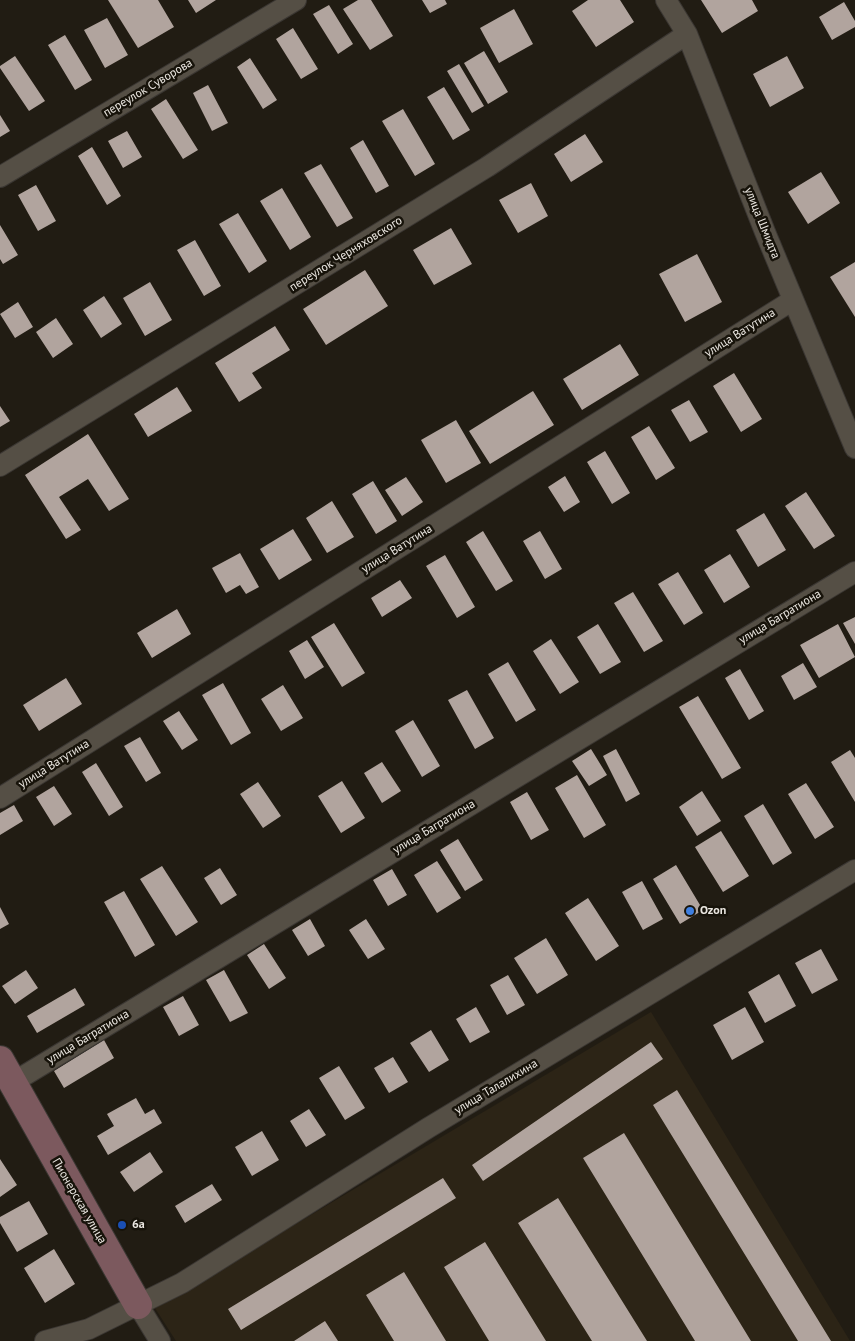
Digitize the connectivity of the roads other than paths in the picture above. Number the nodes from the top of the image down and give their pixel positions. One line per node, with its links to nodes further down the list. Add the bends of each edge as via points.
1 (296, 0): 4 (street, переулок Суворова)
2 (666, 0): 3 (street, улица Шмидта)
3 (688, 34): 5 (street, улица Шмидта); 7 (street, переулок Черняховского, via 487,168)
4 (0, 177)
5 (793, 300): 6 (street, улица Шмидта); 9 (street, улица Ватутина)
6 (855, 448)
7 (0, 466)
8 (855, 572): 11 (street, улица Багратиона)
9 (0, 798)
10 (855, 870): 12 (street, улица Талалихина, via 428,1128 182,1283)
11 (6, 1072): 12 (street, Пионерская улица)
12 (138, 1305): 13 (street, улица Талалихина, via 89,1329); 14 (street, Пионерская улица)
13 (45, 1341)
14 (160, 1341)

